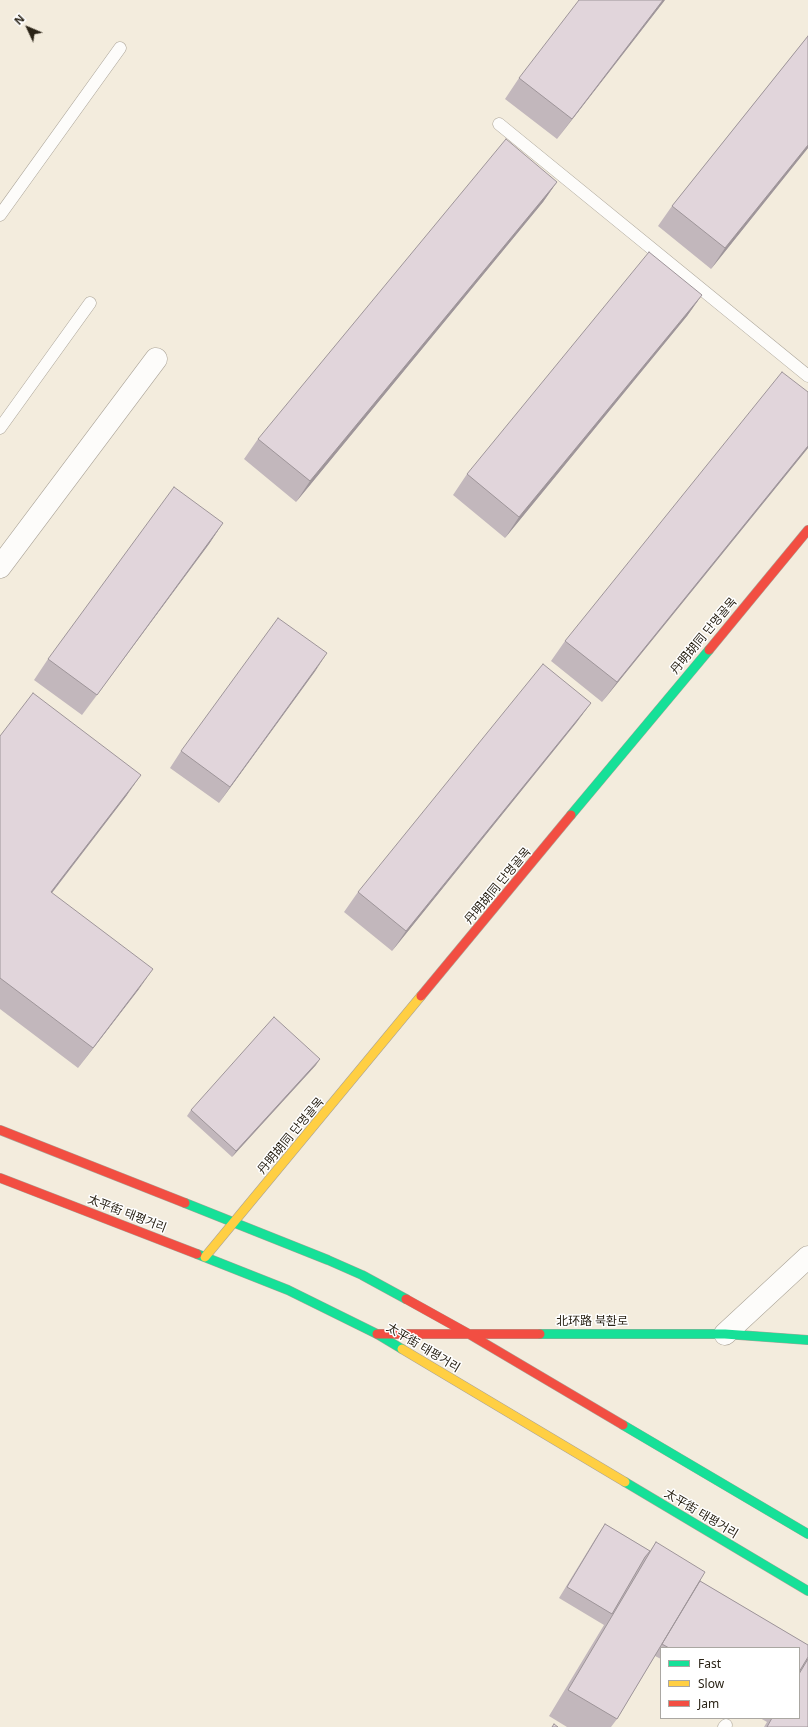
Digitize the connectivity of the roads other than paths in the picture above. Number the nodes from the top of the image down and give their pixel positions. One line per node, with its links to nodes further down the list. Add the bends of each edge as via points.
1 (120, 48): 3 (lane)
2 (499, 124): 6 (lane)
3 (0, 215)
4 (90, 303): 7 (lane)
5 (156, 359): 9 (street)
6 (808, 376)
7 (0, 428)
8 (808, 530): 12 (main road, 丹明胡同 단명골목)
9 (0, 567)
10 (0, 1130): 12 (main road)
11 (0, 1178): 13 (main road, 太平街 태평거리)
12 (234, 1224): 13 (main road, 丹明胡同 단명골목); 16 (main road, via 362,1276)
13 (206, 1257): 15 (main road, 太平街 태평거리, via 315,1302)
14 (808, 1257): 17 (street)
15 (377, 1334): 16 (main road, 北环路 북환로); 20 (main road, 太平街 태평거리)
16 (469, 1334): 17 (main road, 北环路 북환로); 19 (main road)
17 (725, 1334): 18 (main road, 北环路 북환로)
18 (808, 1340)
19 (808, 1534)
20 (808, 1591)

